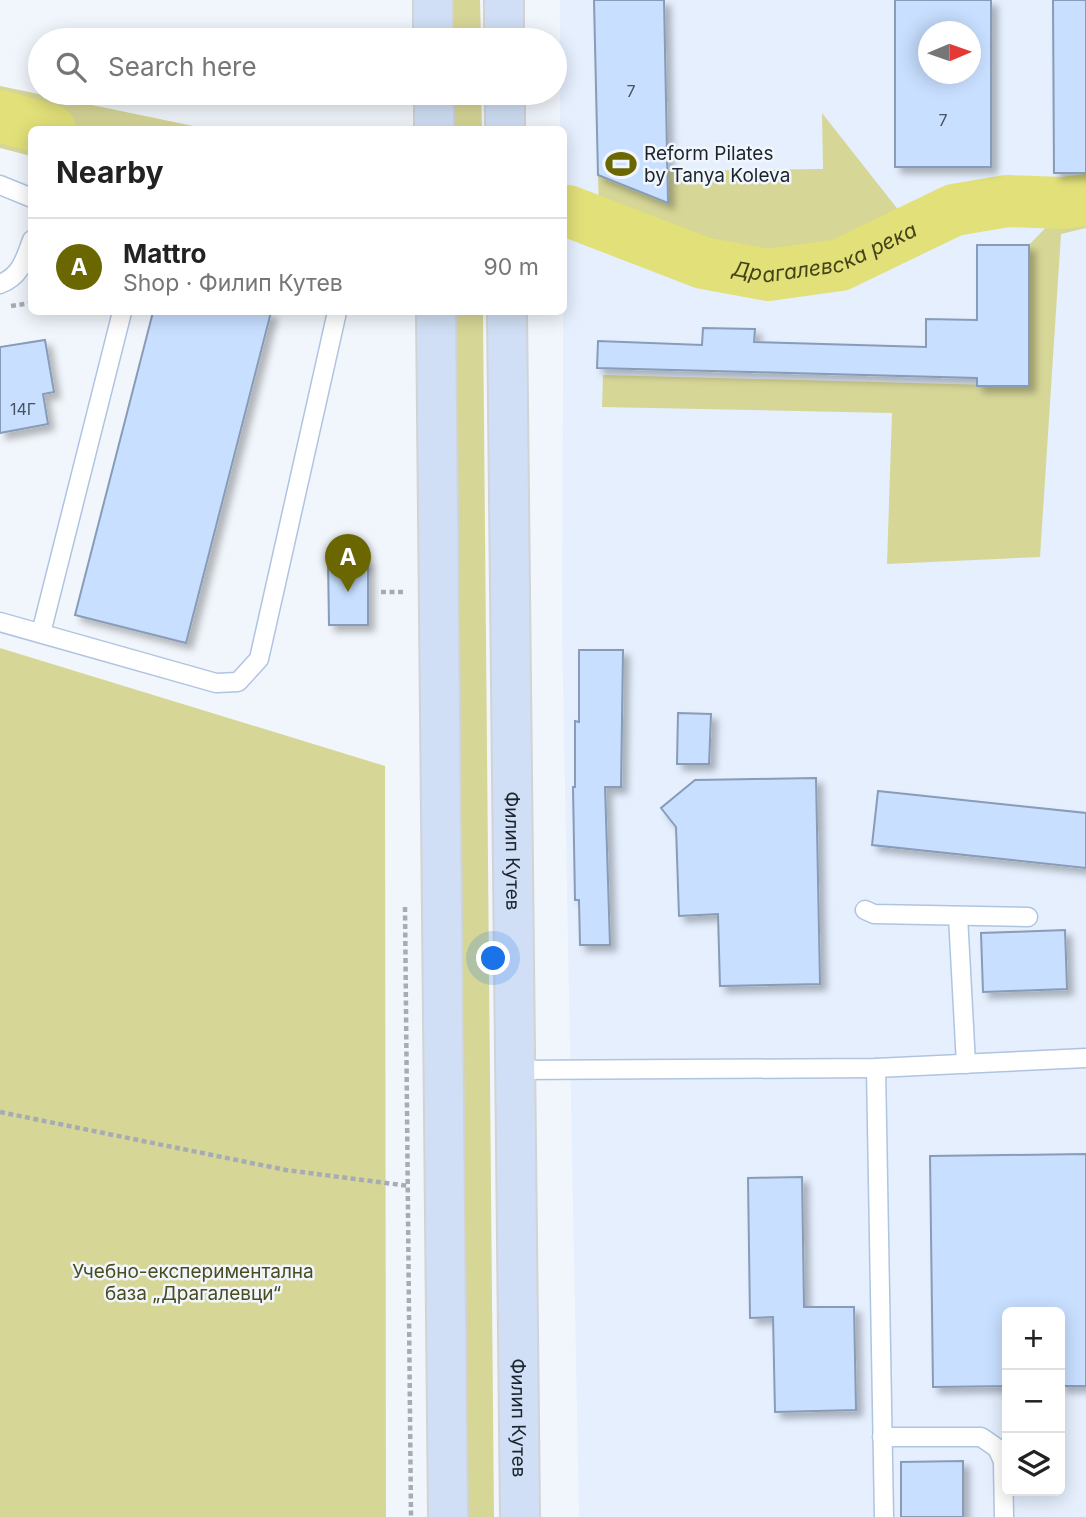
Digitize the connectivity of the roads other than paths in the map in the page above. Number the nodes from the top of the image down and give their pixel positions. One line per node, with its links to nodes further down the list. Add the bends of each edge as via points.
1 (433, 0): 3 (main road)
2 (504, 0): 4 (main road)
3 (433, 28)
4 (504, 28)
5 (434, 105): 7 (main road)
6 (505, 105): 8 (main road)
7 (434, 126)
8 (505, 126)
9 (0, 185): 10 (lane)
10 (28, 196)
11 (28, 251): 12 (lane, via 14,277)
12 (0, 284)
13 (121, 315): 18 (lane)
14 (336, 315): 18 (lane, via 259,659 238,682 216,683)
15 (436, 315): 27 (main road)
16 (507, 315): 25 (main road, Филип Кутев)
17 (0, 622): 18 (lane)
18 (41, 633)
19 (865, 910): 20 (lane)
20 (958, 916): 21 (lane); 23 (lane)
21 (1028, 917)
22 (1086, 1058): 23 (lane)
23 (966, 1064): 24 (lane)
24 (876, 1068): 25 (lane); 26 (lane)
25 (515, 1070): 28 (main road, Филип Кутев)
26 (882, 1437): 29 (lane); 30 (lane, via 981,1437 996,1448 1003,1461)
27 (448, 1517)
28 (520, 1517)
29 (884, 1517)
30 (1004, 1517)

